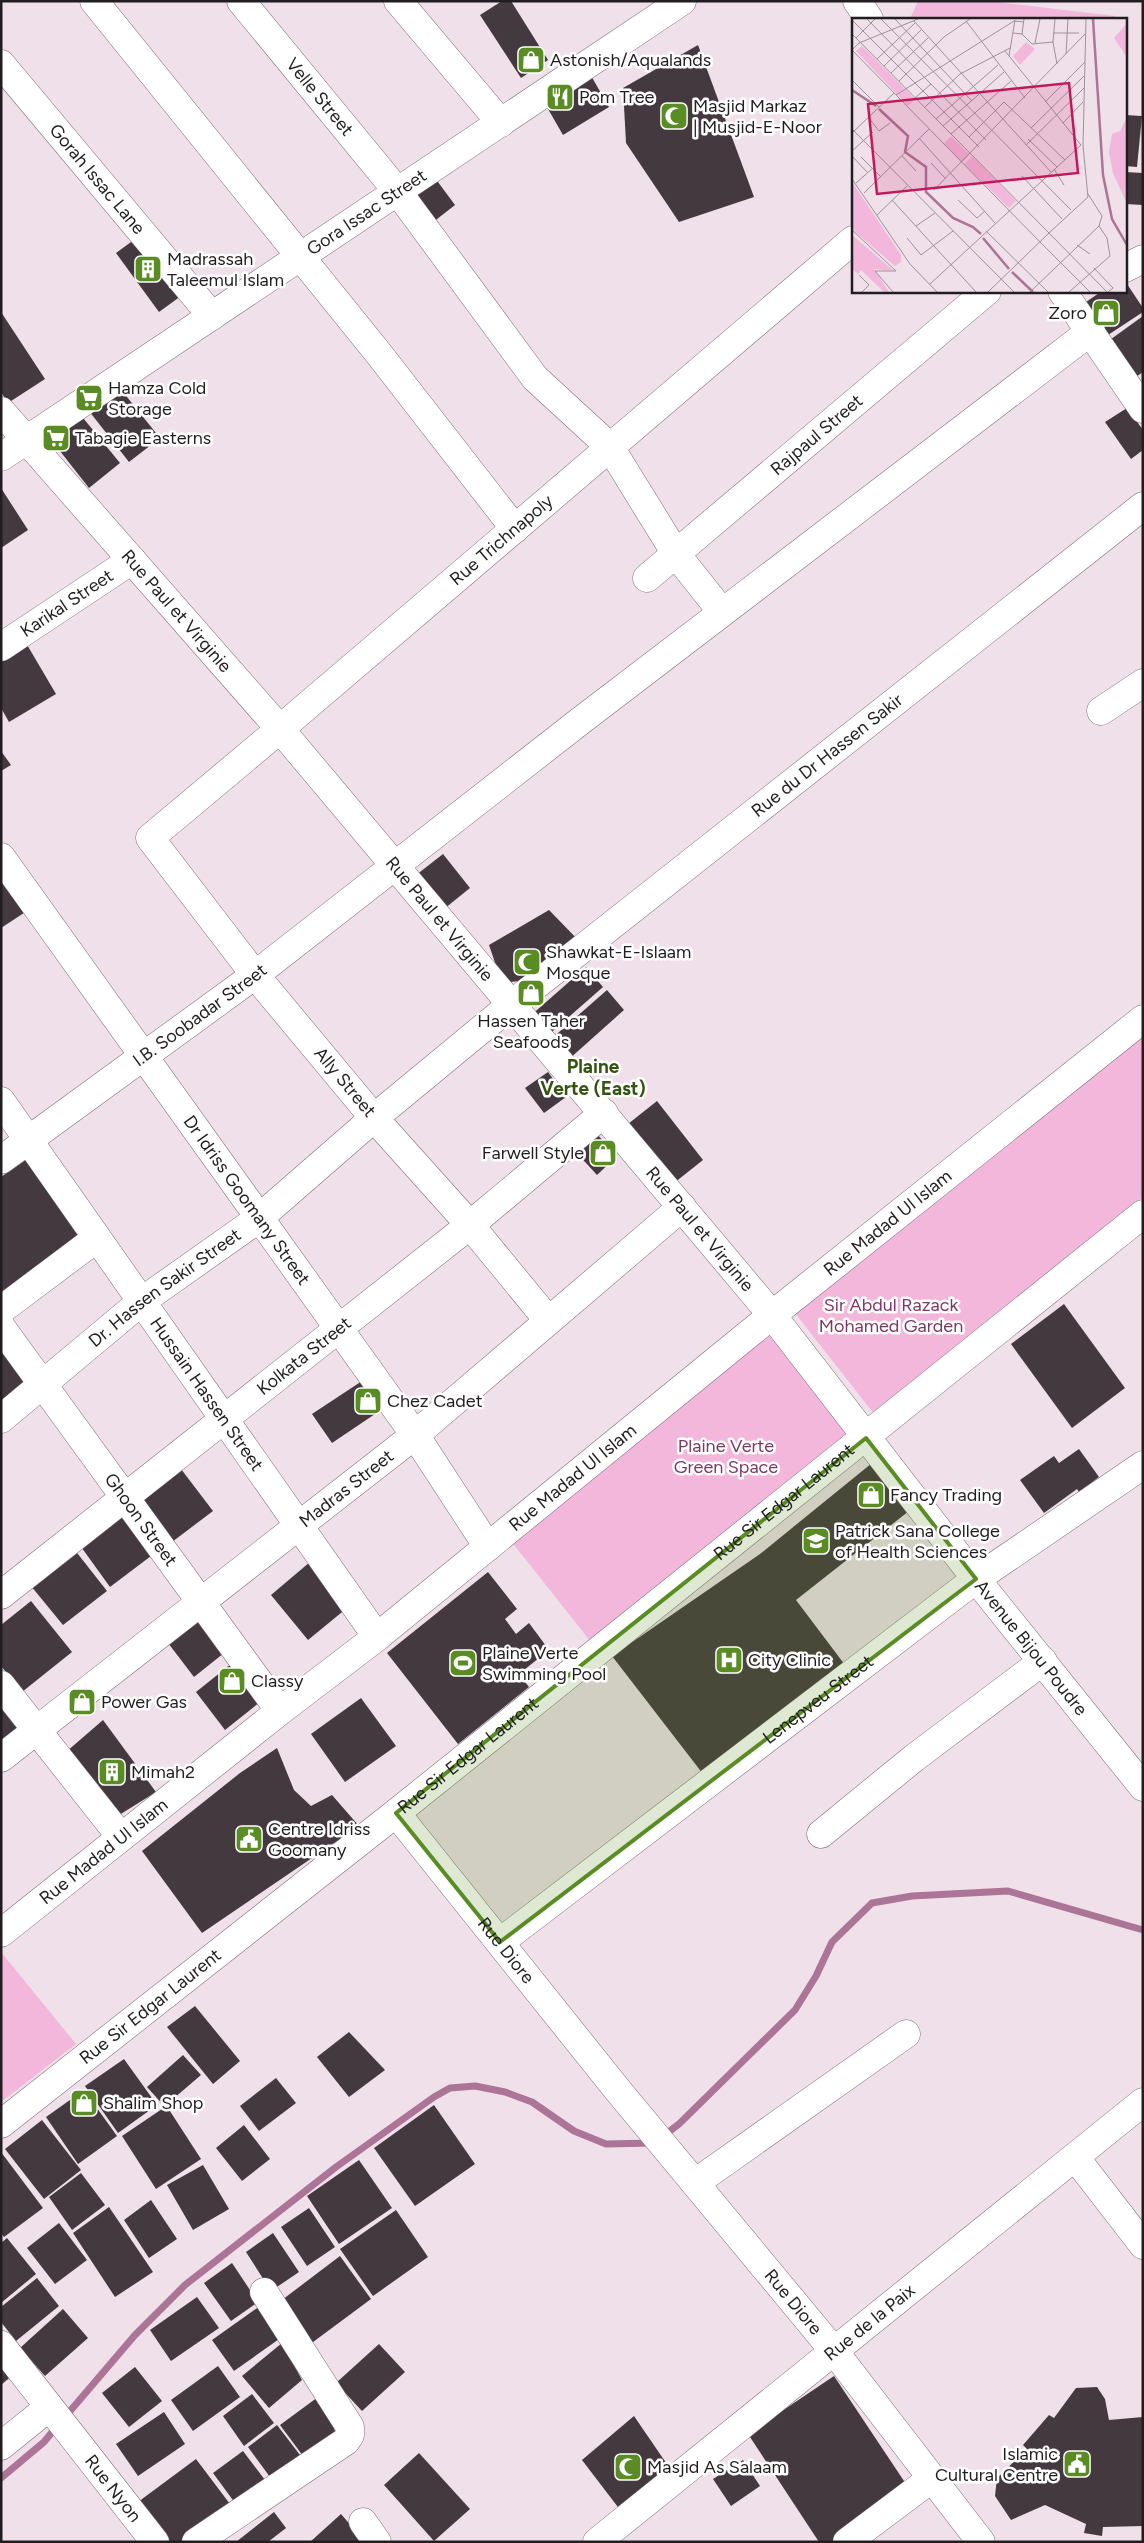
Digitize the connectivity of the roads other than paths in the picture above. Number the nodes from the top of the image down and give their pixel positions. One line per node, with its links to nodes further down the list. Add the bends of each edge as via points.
1 (94, 1): 11 (street)
2 (241, 1): 9 (street, Velle Street)
3 (398, 1): 8 (street)
4 (682, 1): 8 (street, Gora Issac Street)
5 (856, 1): 6 (street)
6 (868, 18)
7 (1, 64): 16 (street, Gorah Issac Lane)
8 (501, 123): 9 (street, Gora Issac Street)
9 (398, 192): 11 (street, Gora Issac Street); 21 (street, Velle Street, via 535,378)
10 (852, 241): 21 (street, Rue Trichnapoly)
11 (299, 258): 16 (street, Gora Issac Street); 24 (street, via 379,354)
12 (1143, 259): 13 (street)
13 (1126, 268)
14 (986, 292): 25 (street, Rajpaul Street)
15 (1070, 293): 17 (street)
16 (212, 316): 20 (street, Gora Issac Street)
17 (1091, 331): 18 (street); 28 (street, I.B. Soobadar Street)
18 (1143, 409)
19 (1, 411): 20 (street, Rue Paul et Virginie)
20 (28, 441): 22 (street, Gora Issac Street); 26 (street, Rue Paul et Virginie)
21 (610, 447): 24 (street, Rue Trichnapoly); 25 (street, Velle Street)
22 (1, 457)
23 (1143, 506): 37 (street, Rue du Dr Hassen Sakir)
24 (515, 529): 32 (street, Rue Trichnapoly)
25 (676, 554): 27 (street, Rajpaul Street); 28 (street, Velle Street)
26 (132, 560): 29 (street, Karikal Street); 32 (street, Rue Paul et Virginie)
27 (647, 578)
28 (722, 612): 35 (street, I.B. Soobadar Street)
29 (1, 648)
30 (1143, 683): 31 (street)
31 (1101, 711)
32 (280, 730): 33 (street, Rue Trichnapoly); 35 (street, Rue Paul et Virginie)
33 (150, 838): 36 (street, Ally Street)
34 (1, 857): 39 (street, Dr Idriss Goomany Street)
35 (395, 865): 36 (street, I.B. Soobadar Street); 37 (street, Rue Paul et Virginie)
36 (256, 976): 39 (street, I.B. Soobadar Street); 42 (street, Ally Street)
37 (512, 1004): 41 (street, Rue Paul et Virginie); 42 (street, Dr. Hassen Sakir Street)
38 (1143, 1019): 52 (street, Rue Madad Ul Islam)
39 (143, 1058): 43 (street, I.B. Soobadar Street); 47 (street, Dr Idriss Goomany Street)
40 (1, 1101): 43 (street, Hussain Hassen Street)
41 (604, 1113): 45 (street, Rue Paul et Virginie); 48 (street, Kolkata Street)
42 (374, 1118): 47 (street, Dr. Hassen Sakir Street); 48 (street, Ally Street)
43 (29, 1140): 44 (street, I.B. Soobadar Street); 49 (street, Hussain Hassen Street)
44 (1, 1160)
45 (682, 1207): 52 (street, Rue Paul et Virginie); 53 (street, Madras Street)
46 (1143, 1214): 60 (street, Rue Sir Edgar Laurent)
47 (258, 1218): 50 (street, Dr. Hassen Sakir Street); 55 (street, Dr Idriss Goomany Street)
48 (470, 1225): 53 (street, Ally Street); 55 (street, Kolkata Street)
49 (97, 1238): 50 (street, Hussain Hassen Street); 51 (street)
50 (142, 1301): 56 (street, Dr. Hassen Sakir Street); 58 (street, Hussain Hassen Street)
51 (1, 1310)
52 (772, 1315): 60 (street, Rue Paul et Virginie); 64 (street, Rue Madad Ul Islam)
53 (548, 1320): 59 (street, Madras Street)
54 (1, 1327): 56 (street, Ghoon Street)
55 (339, 1329): 58 (street, Kolkata Street); 59 (street, Dr Idriss Goomany Street)
56 (44, 1384): 57 (street, Dr. Hassen Sakir Street); 62 (street, Ghoon Street)
57 (1, 1419)
58 (224, 1419): 62 (street, Kolkata Street); 63 (street, Hussain Hassen Street)
59 (415, 1435): 63 (street, Madras Street); 64 (street, Dr Idriss Goomany Street)
60 (866, 1438): 65 (street, Avenue Bijou Poudre); 75 (street, Rue Sir Edgar Laurent)
61 (1143, 1465): 65 (street, Lenepveu Street)
62 (126, 1498): 66 (street, Kolkata Street); 67 (street, Ghoon Street)
63 (300, 1526): 67 (street, Madras Street); 68 (street, Hussain Hassen Street)
64 (488, 1546): 68 (street, Rue Madad Ul Islam)
65 (976, 1579): 69 (street, Avenue Bijou Poudre); 79 (street, Lenepveu Street)
66 (1, 1595)
67 (201, 1602): 71 (street, Ghoon Street); 72 (street, Madras Street)
68 (377, 1637): 71 (street, Rue Madad Ul Islam)
69 (1042, 1661): 74 (street, Avenue Bijou Poudre); 76 (street, via 914,1758)
70 (1, 1685): 72 (street)
71 (280, 1711): 77 (street, Rue Madad Ul Islam)
72 (38, 1729): 73 (street, Madras Street); 77 (street)
73 (1, 1758)
74 (1143, 1787)
75 (396, 1813): 79 (street, Rue Diore); 82 (street, Rue Sir Edgar Laurent)
76 (821, 1834)
77 (121, 1838): 78 (street, Rue Madad Ul Islam)
78 (1, 1933)
79 (500, 1942): 84 (street, Rue Diore)
80 (906, 2034): 84 (street)
81 (1143, 2102): 83 (street, Rue de la Paix)
82 (1, 2124)
83 (1075, 2158): 85 (street); 88 (street, Rue de la Paix)
84 (696, 2183): 88 (street, Rue Diore)
85 (1143, 2245)
86 (264, 2292): 93 (street, via 350,2427 350,2435 346,2441)
87 (1, 2345): 89 (street, Rue Nyon)
88 (834, 2352): 91 (street, Rue Diore); 94 (street, Rue de la Paix)
89 (49, 2408): 90 (street); 92 (street, Rue Nyon)
90 (1, 2446)
91 (931, 2479): 95 (street); 96 (street, Rue Diore)
92 (155, 2542)
93 (196, 2542)
94 (597, 2542)
95 (847, 2542)
96 (981, 2542)

